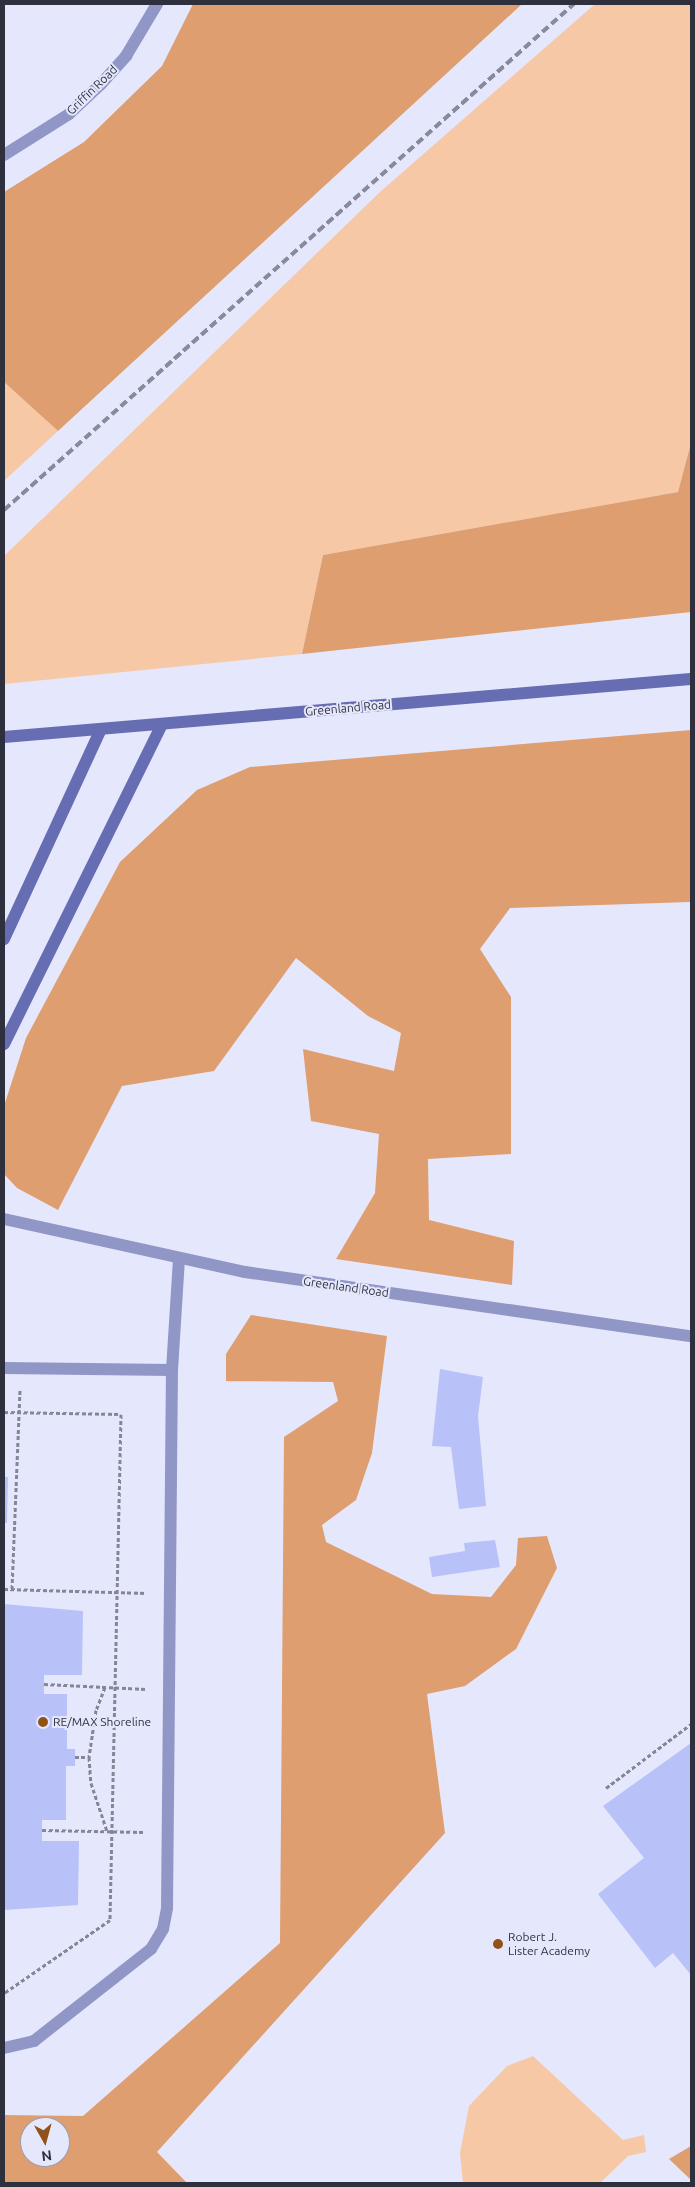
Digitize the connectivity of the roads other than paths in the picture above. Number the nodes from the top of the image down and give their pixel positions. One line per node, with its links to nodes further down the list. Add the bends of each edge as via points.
1 (157, 4): 2 (street, Griffin Road, via 126,56 101,84 69,114)
2 (4, 155)
3 (691, 679): 4 (main road, Greenland Road)
4 (162, 724): 5 (main road, Greenland Road); 9 (main road)
5 (101, 729): 6 (main road, Greenland Road); 8 (main road)
6 (4, 737)
7 (4, 913): 8 (main road)
8 (5, 937)
9 (4, 1044)
10 (4, 1219): 11 (street, Greenland Road)
11 (179, 1259): 12 (street, Greenland Road); 14 (street)
12 (691, 1336)
13 (4, 1368): 14 (street)
14 (172, 1370): 15 (street, via 167,1908 163,1929 151,1949 34,2041)
15 (4, 2048)

